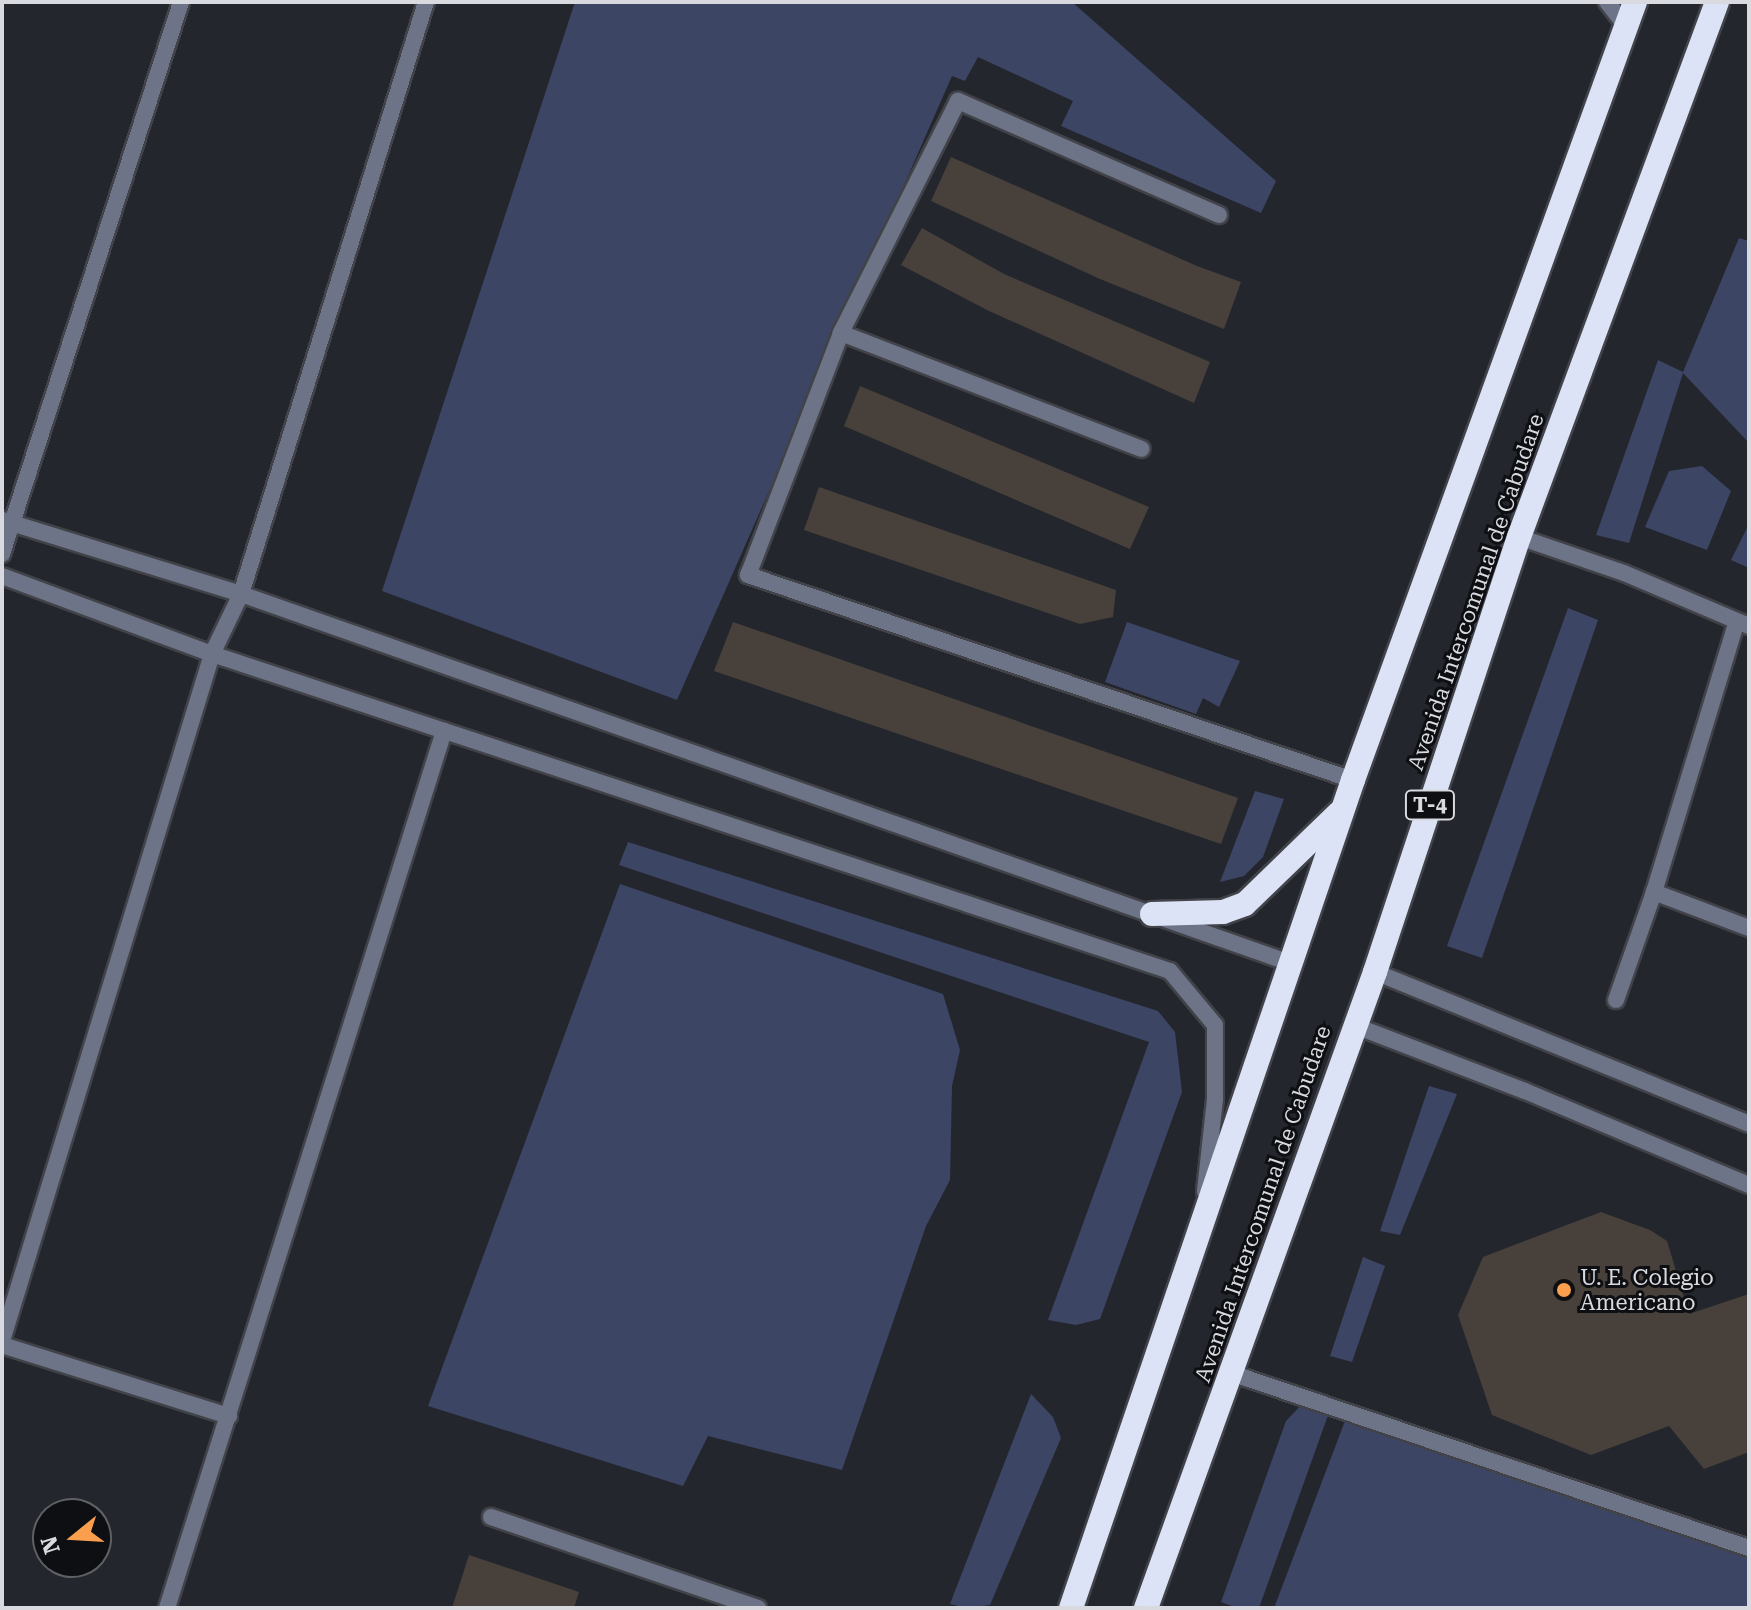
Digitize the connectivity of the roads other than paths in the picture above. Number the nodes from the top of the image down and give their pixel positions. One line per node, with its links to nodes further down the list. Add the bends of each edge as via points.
1 (181, 2): 10 (street)
2 (426, 2): 14 (street)
3 (1607, 2): 6 (street)
4 (1635, 2): 6 (highway)
5 (1717, 2): 11 (highway, Avenida Intercomunal de Cabudare / T-4)
6 (1626, 26): 18 (highway)
7 (1219, 215): 8 (street, via 958,101)
8 (841, 333): 9 (street); 18 (street, via 748,575)
9 (1141, 449)
10 (6, 521): 12 (street); 14 (street)
11 (1519, 537): 15 (street, via 1624,573); 24 (highway, Avenida Intercomunal de Cabudare / T-4)
12 (2, 554)
13 (2, 576): 16 (street)
14 (241, 594): 16 (street); 21 (street)
15 (1743, 623): 20 (street)
16 (212, 654): 17 (street); 30 (street)
17 (444, 731): 29 (street, via 1170,971 1215,1025 1215,1099); 32 (street)
18 (1353, 780): 19 (highway)
19 (1343, 809): 21 (highway, via 1245,904 1223,912); 23 (highway)
20 (1654, 892): 22 (street); 25 (street)
21 (1152, 914): 23 (street)
22 (1749, 928)
23 (1290, 963): 29 (highway)
24 (1375, 972): 26 (highway, Avenida Intercomunal de Cabudare / T-4); 27 (street)
25 (1616, 1000)
26 (1353, 1025): 28 (street); 31 (highway, Avenida Intercomunal de Cabudare / T-4)
27 (1749, 1124)
28 (1749, 1185)
29 (1202, 1218): 37 (highway)
30 (2, 1343): 32 (street)
31 (1231, 1373): 34 (street); 38 (highway, Avenida Intercomunal de Cabudare / T-4)
32 (229, 1416): 35 (street)
33 (491, 1517): 36 (street)
34 (1749, 1548)
35 (167, 1608)
36 (758, 1608)
37 (1071, 1608)
38 (1146, 1608)

